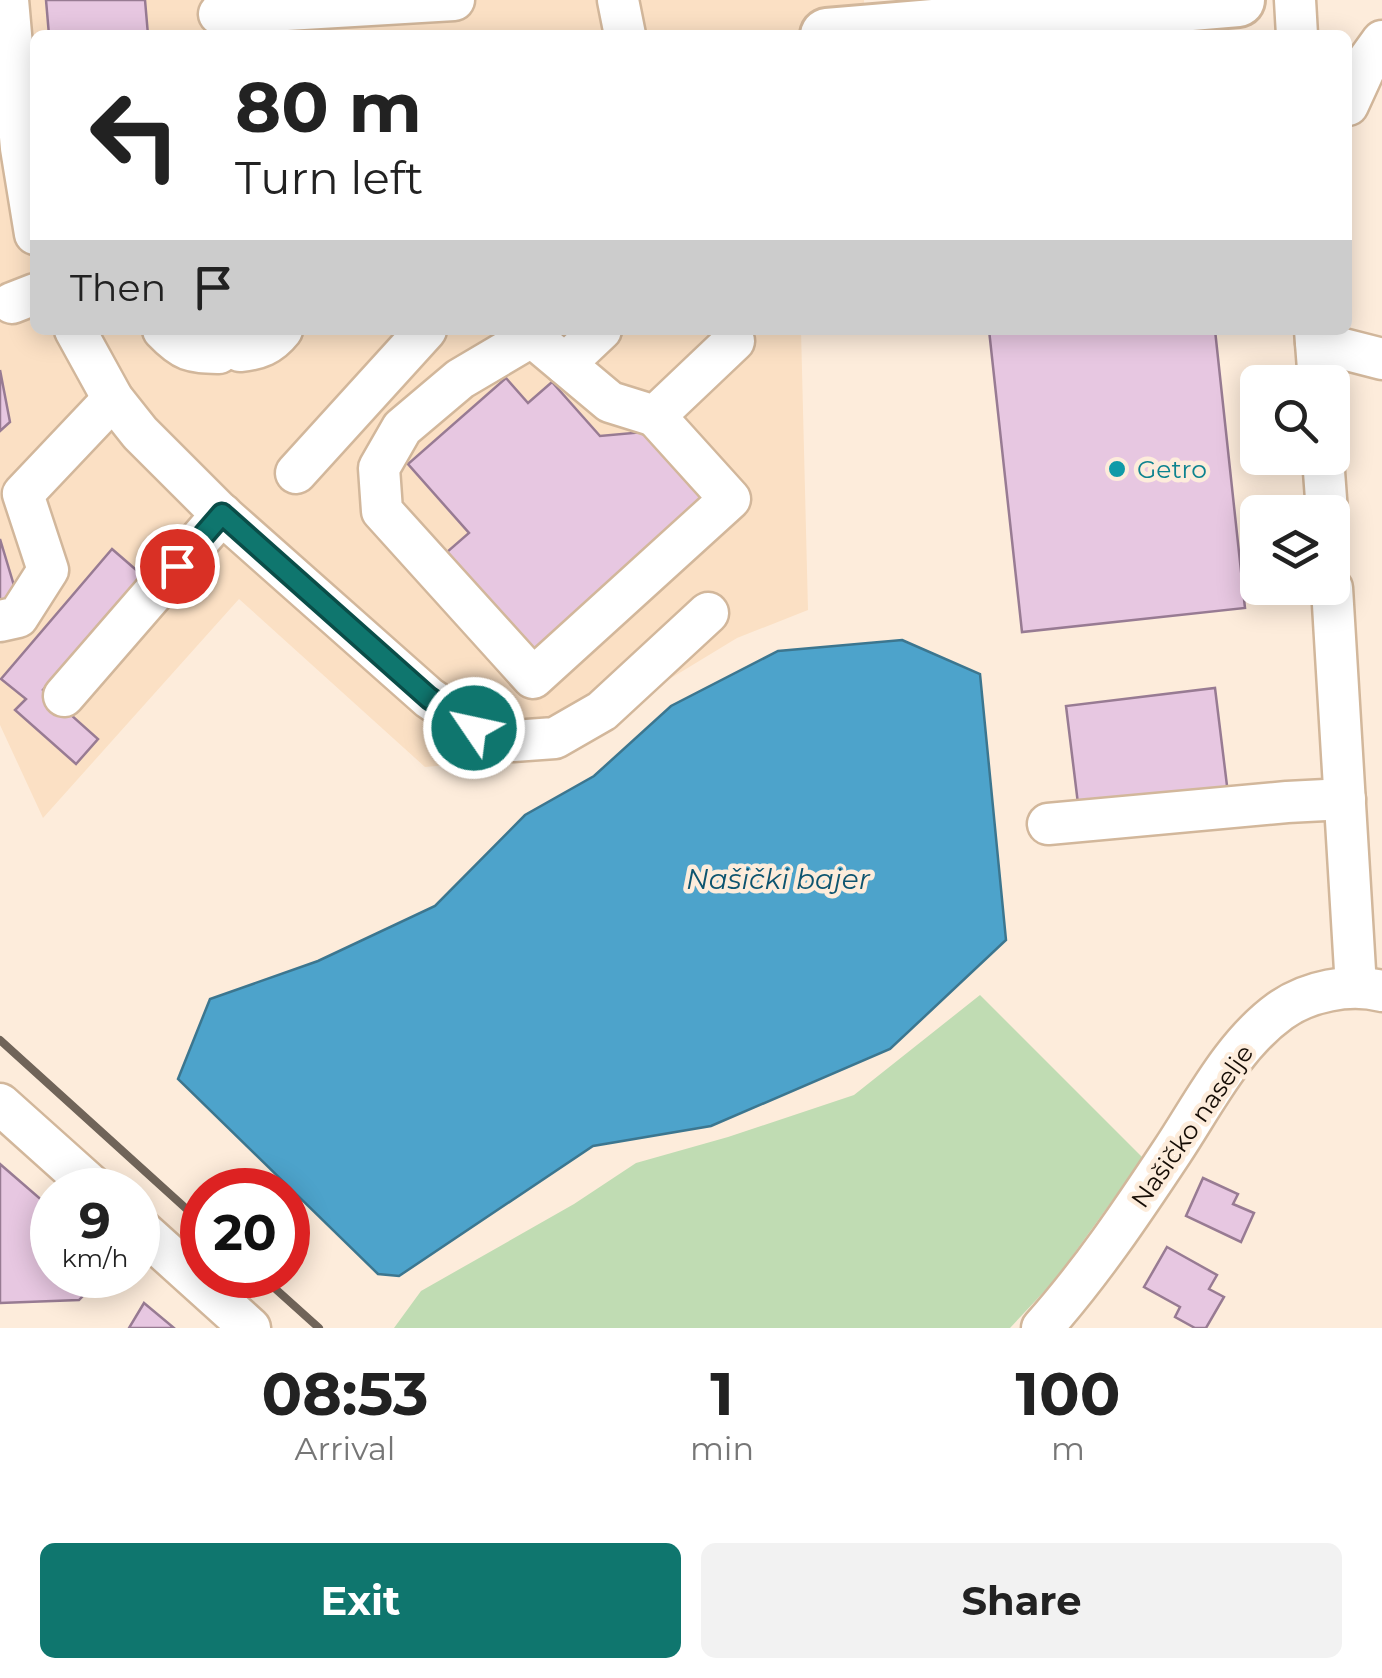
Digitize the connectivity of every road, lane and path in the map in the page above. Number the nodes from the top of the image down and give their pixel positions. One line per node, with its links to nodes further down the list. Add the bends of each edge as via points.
1 (8, 0): 14 (street)
2 (437, 0): 3 (street); 8 (street)
3 (454, 0)
4 (618, 0): 9 (street)
5 (1238, 0): 7 (main road)
6 (1295, 0): 11 (street)
7 (914, 14): 10 (main road)
8 (219, 16)
9 (624, 30)
10 (848, 30)
11 (1297, 30)
12 (1382, 40): 13 (street)
13 (1352, 95)
14 (17, 111): 15 (street)
15 (30, 205)
16 (78, 335): 28 (street)
17 (169, 335): 18 (street, via 192,352 260,349)
18 (278, 335)
19 (421, 335): 30 (street)
20 (526, 335): 29 (street, via 402,428 380,468 382,511 534,678 730,499)
21 (529, 335): 26 (street)
22 (596, 335): 26 (street)
23 (1316, 336): 25 (street); 27 (street)
24 (734, 342): 29 (street)
25 (1382, 359)
26 (565, 364): 29 (street, via 610,402)
27 (1317, 365)
28 (113, 398): 31 (street); 34 (street, via 23,494 48,570 18,617)
29 (654, 416)
30 (296, 472)
31 (222, 514): 33 (street, via 429,698 474,728 513,741 555,738 602,710); 35 (street)
32 (1333, 605): 36 (street)
33 (708, 613)
34 (0, 621)
35 (64, 696)
36 (1345, 799): 37 (street); 38 (street)
37 (1048, 824)
38 (1369, 989): 43 (street, Našičko naselje, via 1303,999 1265,1023)
39 (0, 1104): 40 (street)
40 (71, 1168)
41 (160, 1247): 42 (street)
42 (250, 1328)
43 (1042, 1328)

